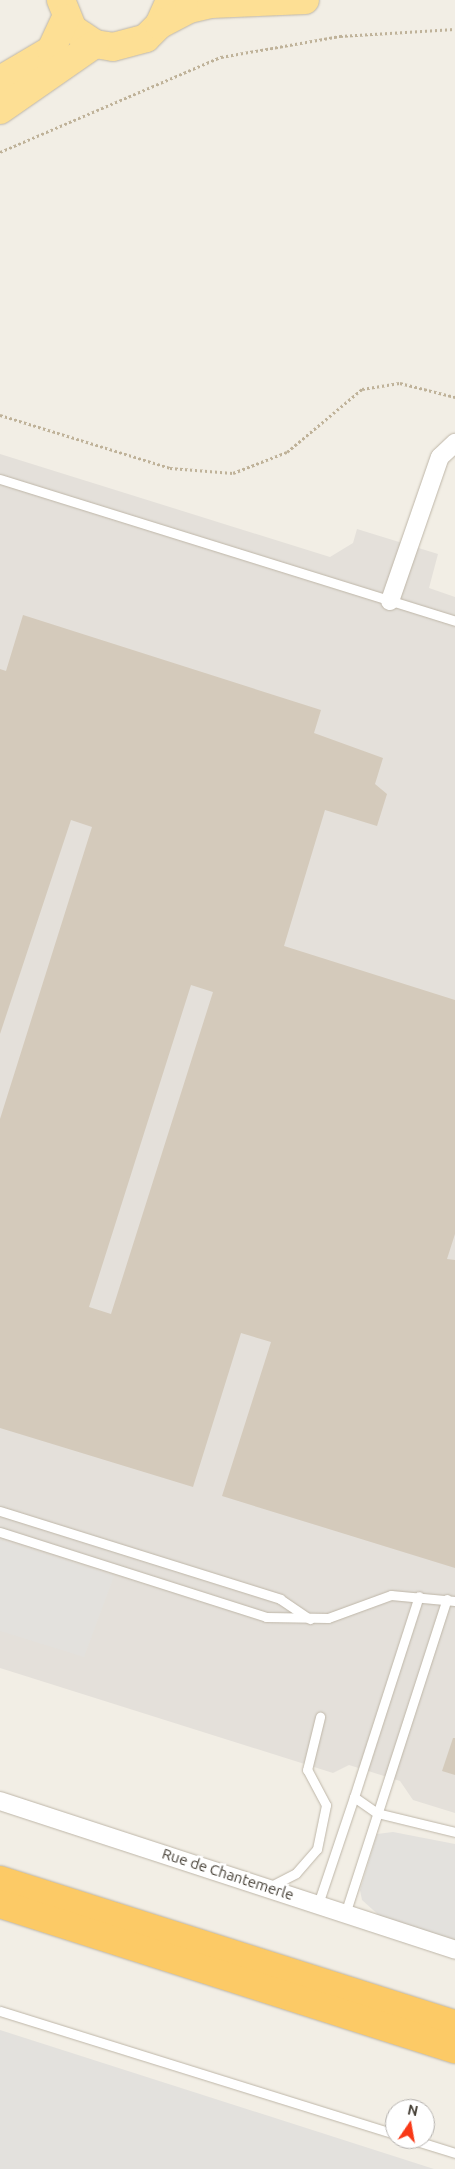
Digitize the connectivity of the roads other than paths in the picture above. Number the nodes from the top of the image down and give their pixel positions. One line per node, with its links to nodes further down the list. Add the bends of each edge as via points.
1 (170, 0): 4 (main road)
2 (305, 0): 4 (main road, via 212,4 189,9)
3 (63, 9): 5 (main road); 6 (main road, via 51,50)
4 (159, 26): 5 (main road, via 130,45)
5 (95, 44): 7 (main road)
6 (0, 80)
7 (0, 110)
8 (455, 443): 10 (street, via 440,457)
9 (0, 480): 10 (lane)
10 (390, 601): 11 (lane)
11 (455, 622)
12 (0, 1511): 16 (lane, via 280,1599)
13 (0, 1532): 16 (lane, via 266,1617)
14 (419, 1596): 15 (lane); 16 (lane, via 391,1596); 18 (lane)
15 (451, 1600): 20 (lane)
16 (311, 1620)
17 (320, 1718): 23 (lane, via 307,1770 326,1805 317,1849 296,1873)
18 (354, 1798): 20 (lane); 25 (lane)
19 (0, 1801): 23 (street, Rue de Chantemerle)
20 (377, 1814): 21 (lane); 26 (lane)
21 (455, 1832)
22 (0, 1880): 29 (highway)
23 (269, 1887): 25 (street, Rue de Chantemerle)
24 (0, 1904): 30 (highway)
25 (318, 1904): 26 (street, Rue de Chantemerle)
26 (345, 1914): 27 (street, Rue de Chantemerle)
27 (455, 1950)
28 (0, 2010): 31 (lane)
29 (455, 2024)
30 (455, 2049)
31 (385, 2131)
32 (435, 2147): 33 (lane)
33 (455, 2153)

